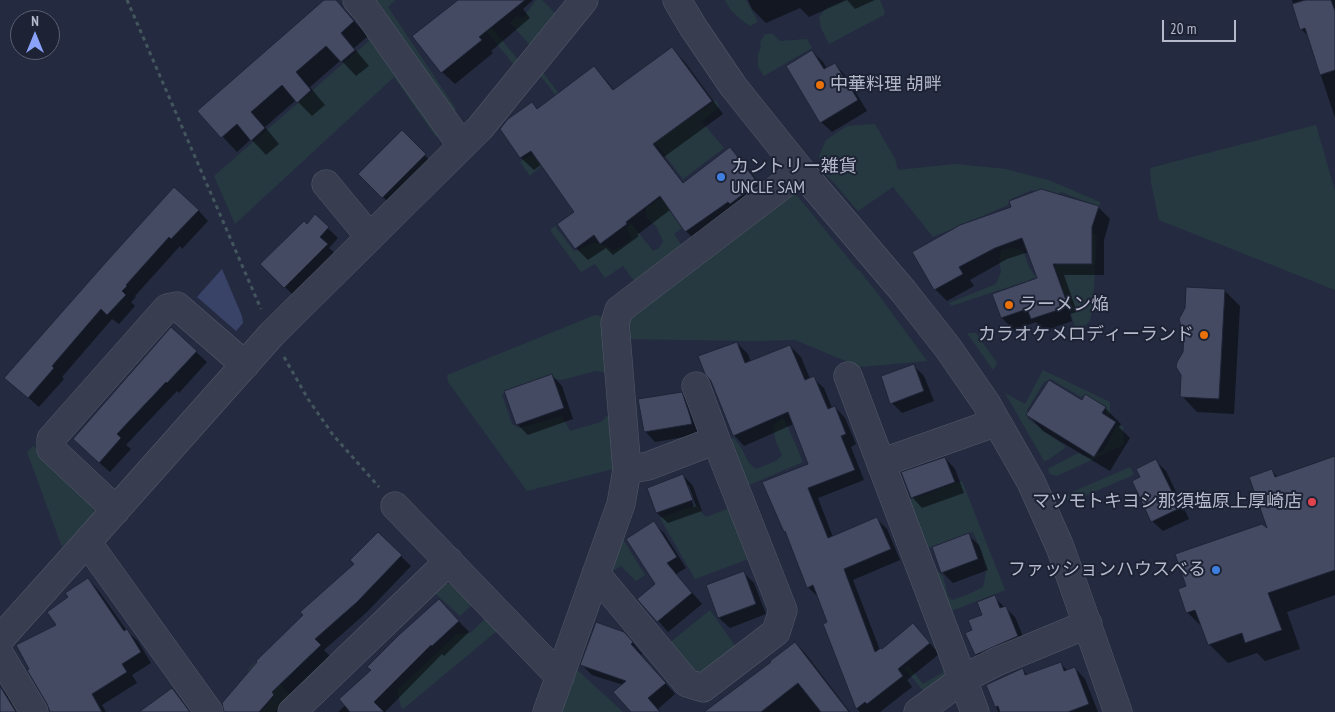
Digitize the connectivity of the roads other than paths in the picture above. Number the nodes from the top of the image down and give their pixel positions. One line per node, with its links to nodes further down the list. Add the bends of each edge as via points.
1 (357, 0): 4 (street)
2 (584, 0): 4 (street)
3 (677, 0): 5 (street, via 733,86)
4 (462, 146): 7 (street)
5 (801, 172): 11 (street, via 948,348); 14 (street, via 619,310 615,323)
6 (326, 184): 7 (street)
7 (370, 237): 8 (street)
8 (245, 365): 16 (street); 16 (street, via 177,306 167,308 148,329 51,439 51,449)
9 (848, 376): 13 (street)
10 (696, 386): 12 (street)
11 (997, 422): 13 (street); 20 (street, via 1031,482 1060,547)
12 (716, 440): 14 (street, via 648,466); 19 (street, via 783,610 776,632 703,688 687,683)
13 (880, 462): 24 (street)
14 (627, 470): 19 (street, via 621,504)
15 (395, 506): 18 (street)
16 (116, 510): 17 (street)
17 (87, 542): 21 (street); 26 (street)
18 (449, 561): 23 (street); 27 (street)
19 (596, 574): 23 (street)
20 (1088, 624): 24 (street); 31 (street)
21 (0, 639)
22 (0, 655): 25 (street)
23 (560, 676): 28 (street)
24 (963, 679): 29 (street); 30 (street)
25 (34, 712)
26 (209, 712)
27 (292, 712)
28 (547, 712)
29 (918, 712)
30 (975, 712)
31 (1118, 712)

